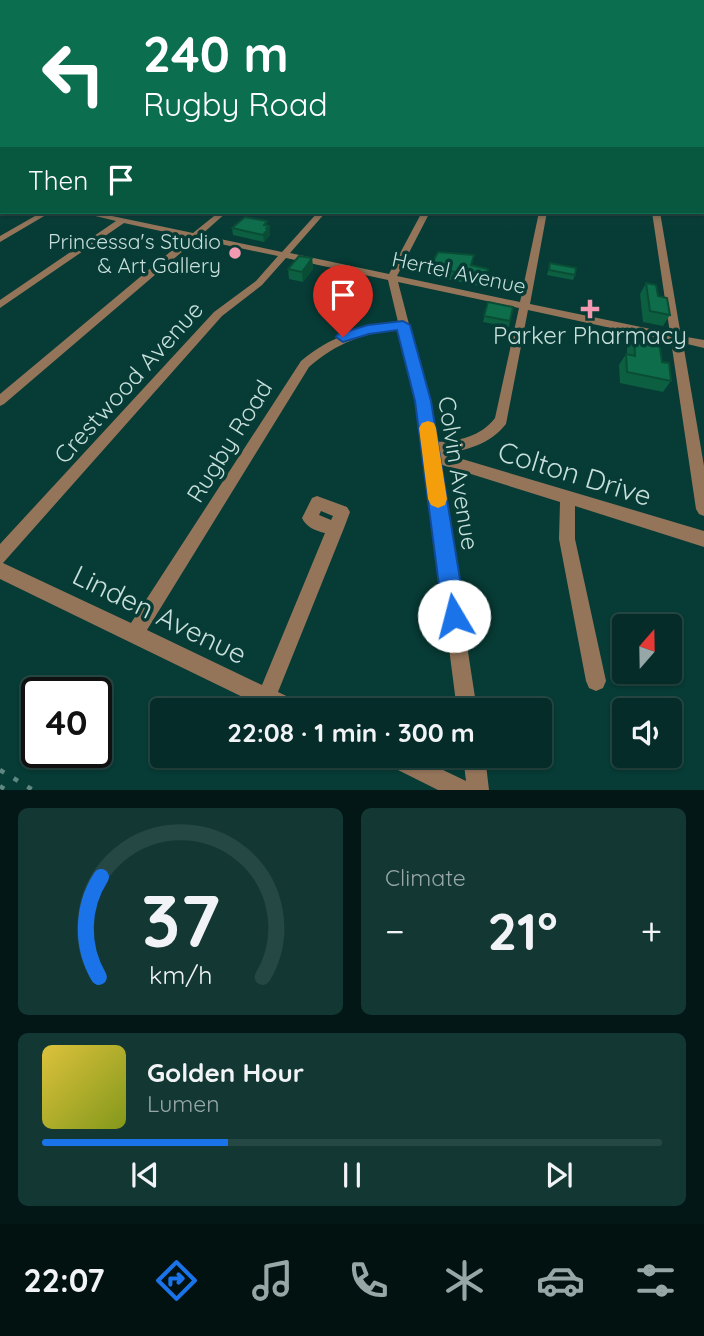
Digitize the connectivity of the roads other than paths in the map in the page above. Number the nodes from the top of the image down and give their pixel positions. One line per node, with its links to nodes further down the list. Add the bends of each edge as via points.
1 (44, 214): 10 (street)
2 (98, 214): 8 (street, Hertel Avenue)
3 (221, 214): 9 (street)
4 (319, 214): 11 (street, Crestwood Avenue)
5 (425, 214): 12 (street)
6 (543, 214): 14 (street)
7 (656, 214): 16 (street)
8 (120, 217): 9 (street, Hertel Avenue); 13 (street)
9 (195, 235): 11 (street, Hertel Avenue); 18 (street)
10 (0, 239)
11 (285, 254): 12 (street, Hertel Avenue); 24 (street, Crestwood Avenue, via 254,287 218,314)
12 (392, 277): 14 (street, Hertel Avenue); 15 (street, Colvin Avenue)
13 (0, 305)
14 (526, 306): 16 (street, Hertel Avenue); 19 (street, via 497,427 476,440)
15 (403, 325): 19 (street, Colvin Avenue); 26 (street, Rugby Road, via 343,337 305,363)
16 (676, 338): 17 (street, Hertel Avenue); 21 (street)
17 (704, 344)
18 (0, 401)
19 (431, 452): 20 (street, Colton Drive); 29 (street, Colvin Avenue)
20 (568, 498): 23 (street, Colton Drive); 27 (street, via 567,539)
21 (704, 509)
22 (335, 528): 28 (street)
23 (704, 539)
24 (0, 556)
25 (0, 570): 26 (street, Linden Avenue)
26 (134, 634): 28 (street, Linden Avenue)
27 (596, 681)
28 (266, 698)
29 (465, 698)
30 (416, 768): 32 (street)
31 (475, 768): 33 (street)
32 (463, 790)
33 (478, 790)

